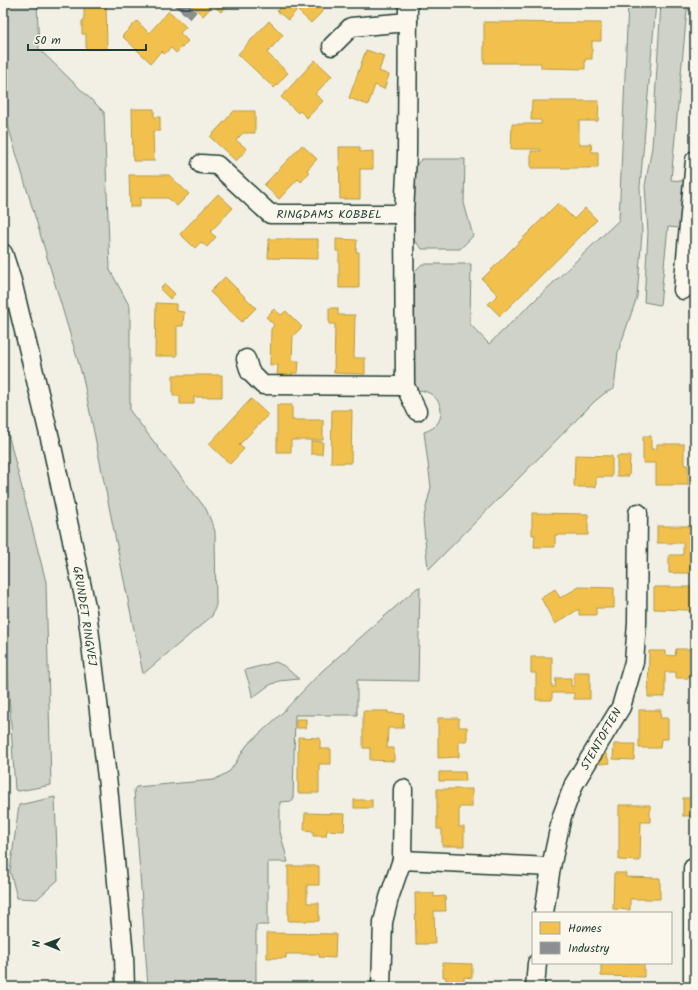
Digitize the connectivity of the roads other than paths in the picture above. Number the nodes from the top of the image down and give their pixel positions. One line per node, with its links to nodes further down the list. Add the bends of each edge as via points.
1 (408, 3): 2 (street)
2 (408, 22): 3 (street, via 351,27); 7 (street)
3 (332, 46)
4 (695, 160): 6 (street)
5 (201, 164): 7 (street, RINGDAMS KOBBEL, via 217,165 270,214)
6 (693, 205): 9 (street)
7 (404, 214): 11 (street)
8 (3, 253): 20 (street, GRUNDET RINGVEJ, via 53,451 87,611 108,786)
9 (683, 290)
10 (246, 359): 11 (street, via 250,372 263,385)
11 (405, 386): 12 (street)
12 (417, 411)
13 (638, 513): 16 (street, STENTOFTEN, via 634,662 621,707 574,784 562,816)
14 (403, 789): 15 (street)
15 (402, 860): 16 (street); 21 (street, via 383,922)
16 (551, 867): 18 (street, STENTOFTEN)
17 (693, 868): 23 (street)
18 (544, 912)
19 (537, 964): 22 (street)
20 (125, 987)
21 (381, 987)
22 (535, 987)
23 (693, 987)

